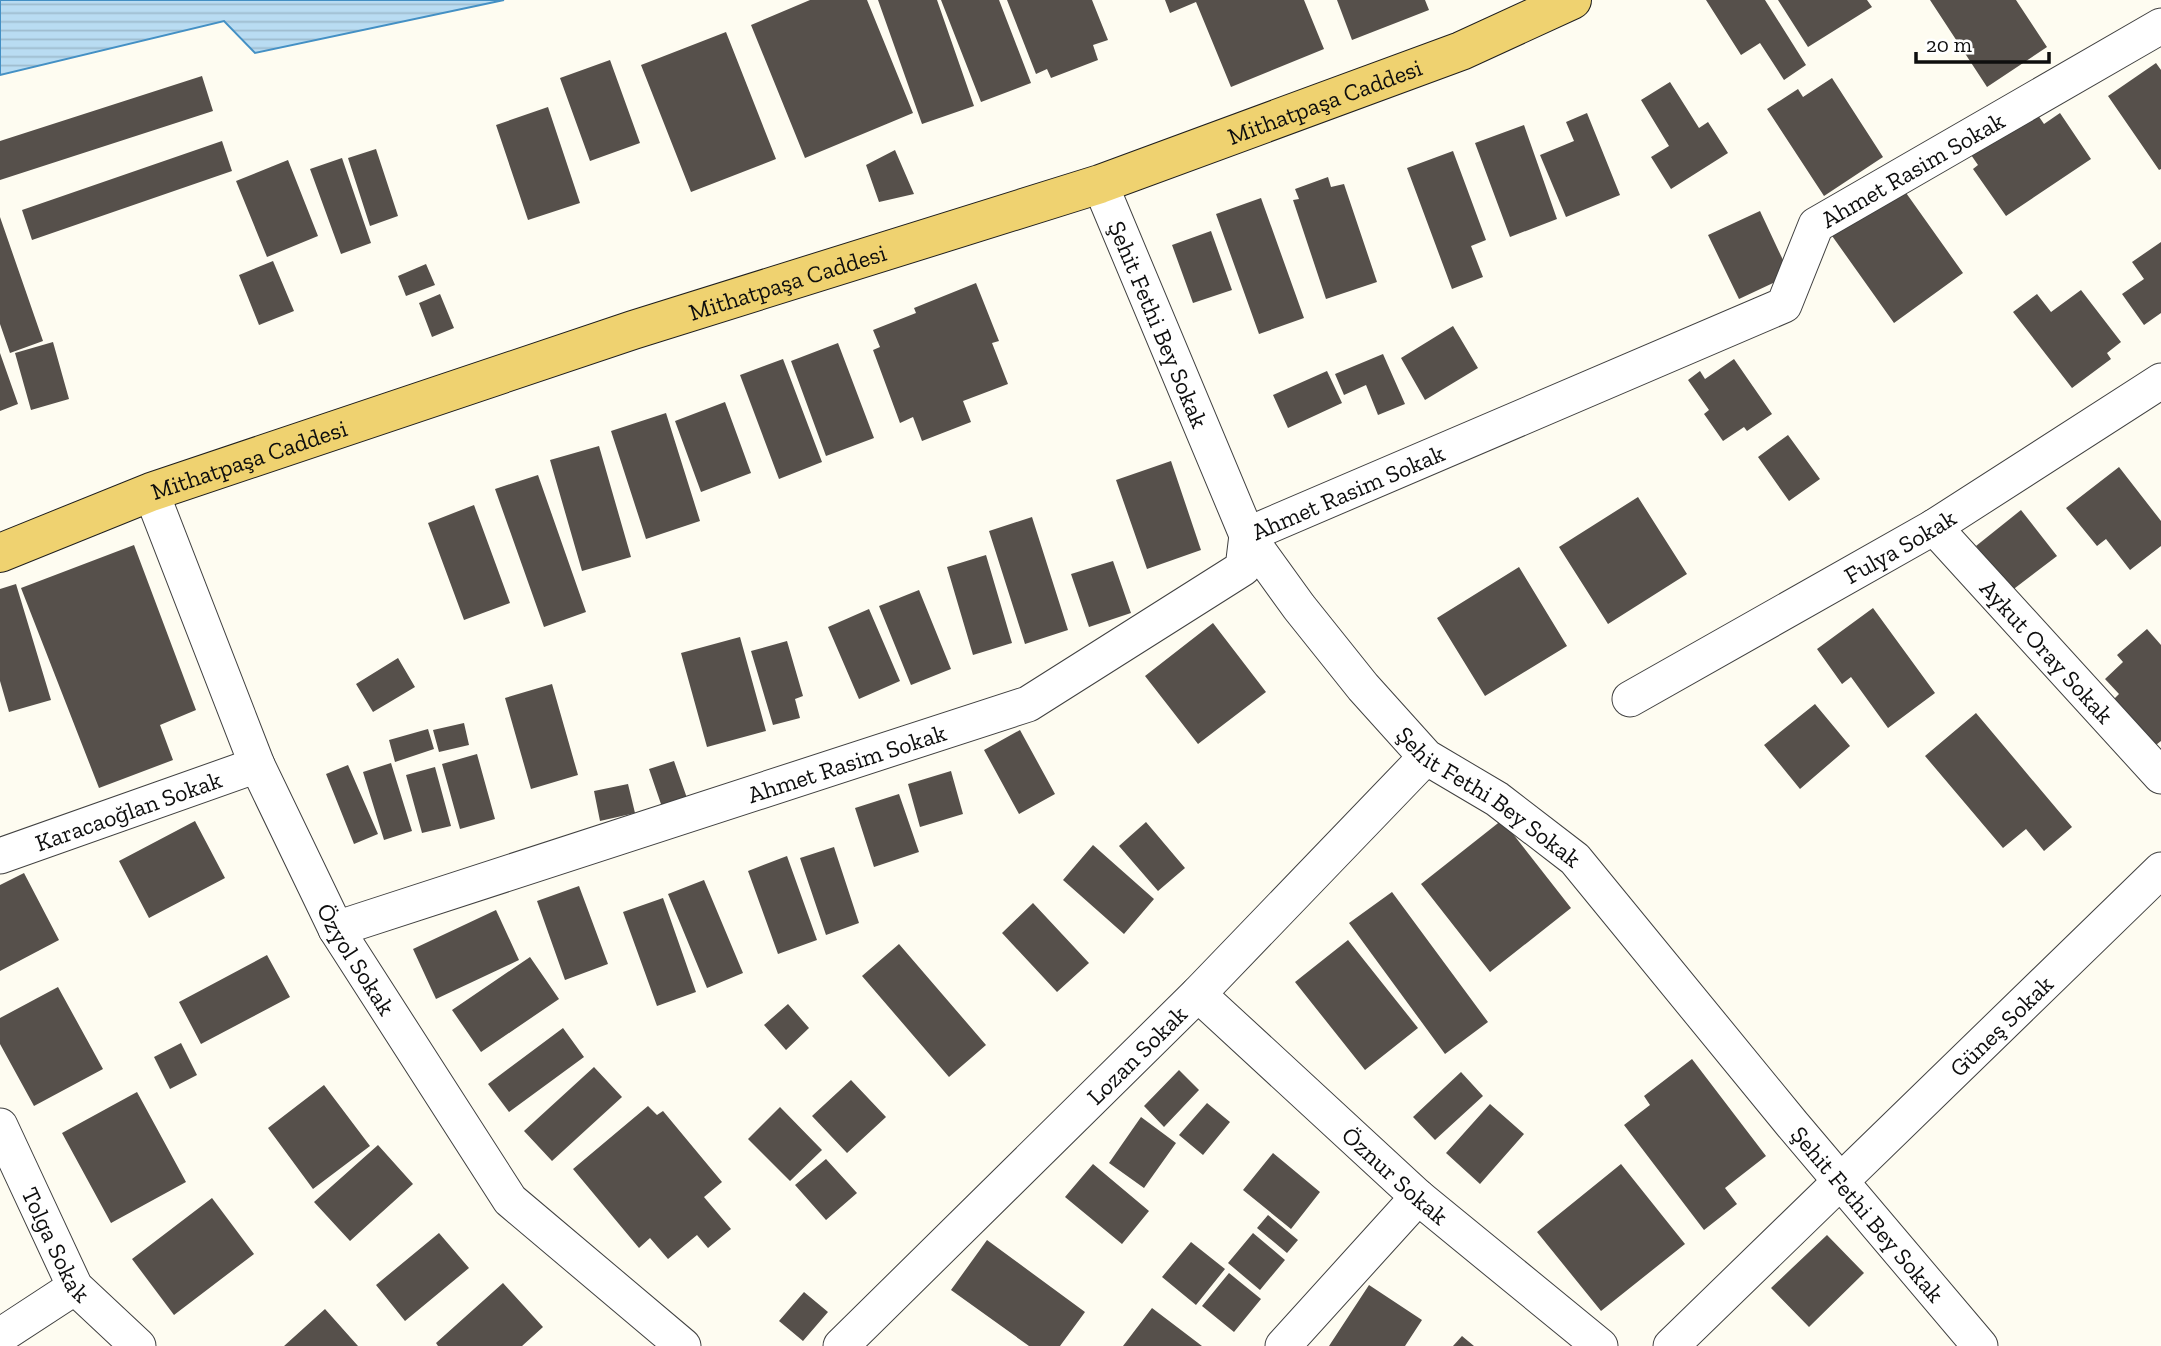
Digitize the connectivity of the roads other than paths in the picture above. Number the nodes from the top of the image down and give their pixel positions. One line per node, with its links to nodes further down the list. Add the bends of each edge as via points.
1 (1572, 0): 3 (main road, Mithatpaşa Caddesi, via 1461,51)
2 (2161, 26): 7 (street, Ahmet Rasim Sokak, via 1816,225 1784,305)
3 (1100, 184): 5 (main road, Mithatpaşa Caddesi, via 633,330); 7 (street, Şehit Fethi Bey Sokak)
4 (2161, 381): 6 (street, Fulya Sokak)
5 (152, 492): 8 (main road, Mithatpaşa Caddesi); 11 (street, Özyol Sokak)
6 (1934, 527): 9 (street, Fulya Sokak); 12 (street, Aykut Oray Sokak)
7 (1247, 535): 10 (street, Şehit Fethi Bey Sokak, via 1298,607); 15 (street, Ahmet Rasim Sokak, via 1243,568 1028,704)
8 (0, 553)
9 (1630, 699)
10 (1426, 757): 16 (street, Lozan Sokak); 18 (street, Şehit Fethi Bey Sokak, via 1497,799 1575,859)
11 (257, 765): 13 (street, Karacaoğlan Sokak); 15 (street, Özyol Sokak)
12 (2161, 776)
13 (0, 856)
14 (2161, 870): 18 (street, Güneş Sokak)
15 (336, 929): 23 (street, Özyol Sokak, via 510,1200)
16 (1198, 994): 19 (street, Öznur Sokak); 24 (street, Lozan Sokak)
17 (0, 1126): 20 (street, Tolga Sokak)
18 (1840, 1182): 27 (street, Güneş Sokak); 28 (street, Şehit Fethi Bey Sokak)
19 (1418, 1198): 25 (street); 26 (street, Öznur Sokak)
20 (75, 1287): 21 (street); 22 (street, Tolga Sokak)
21 (0, 1336)
22 (138, 1346)
23 (683, 1346)
24 (841, 1346)
25 (1283, 1346)
26 (1600, 1346)
27 (1671, 1346)
28 (1979, 1346)

